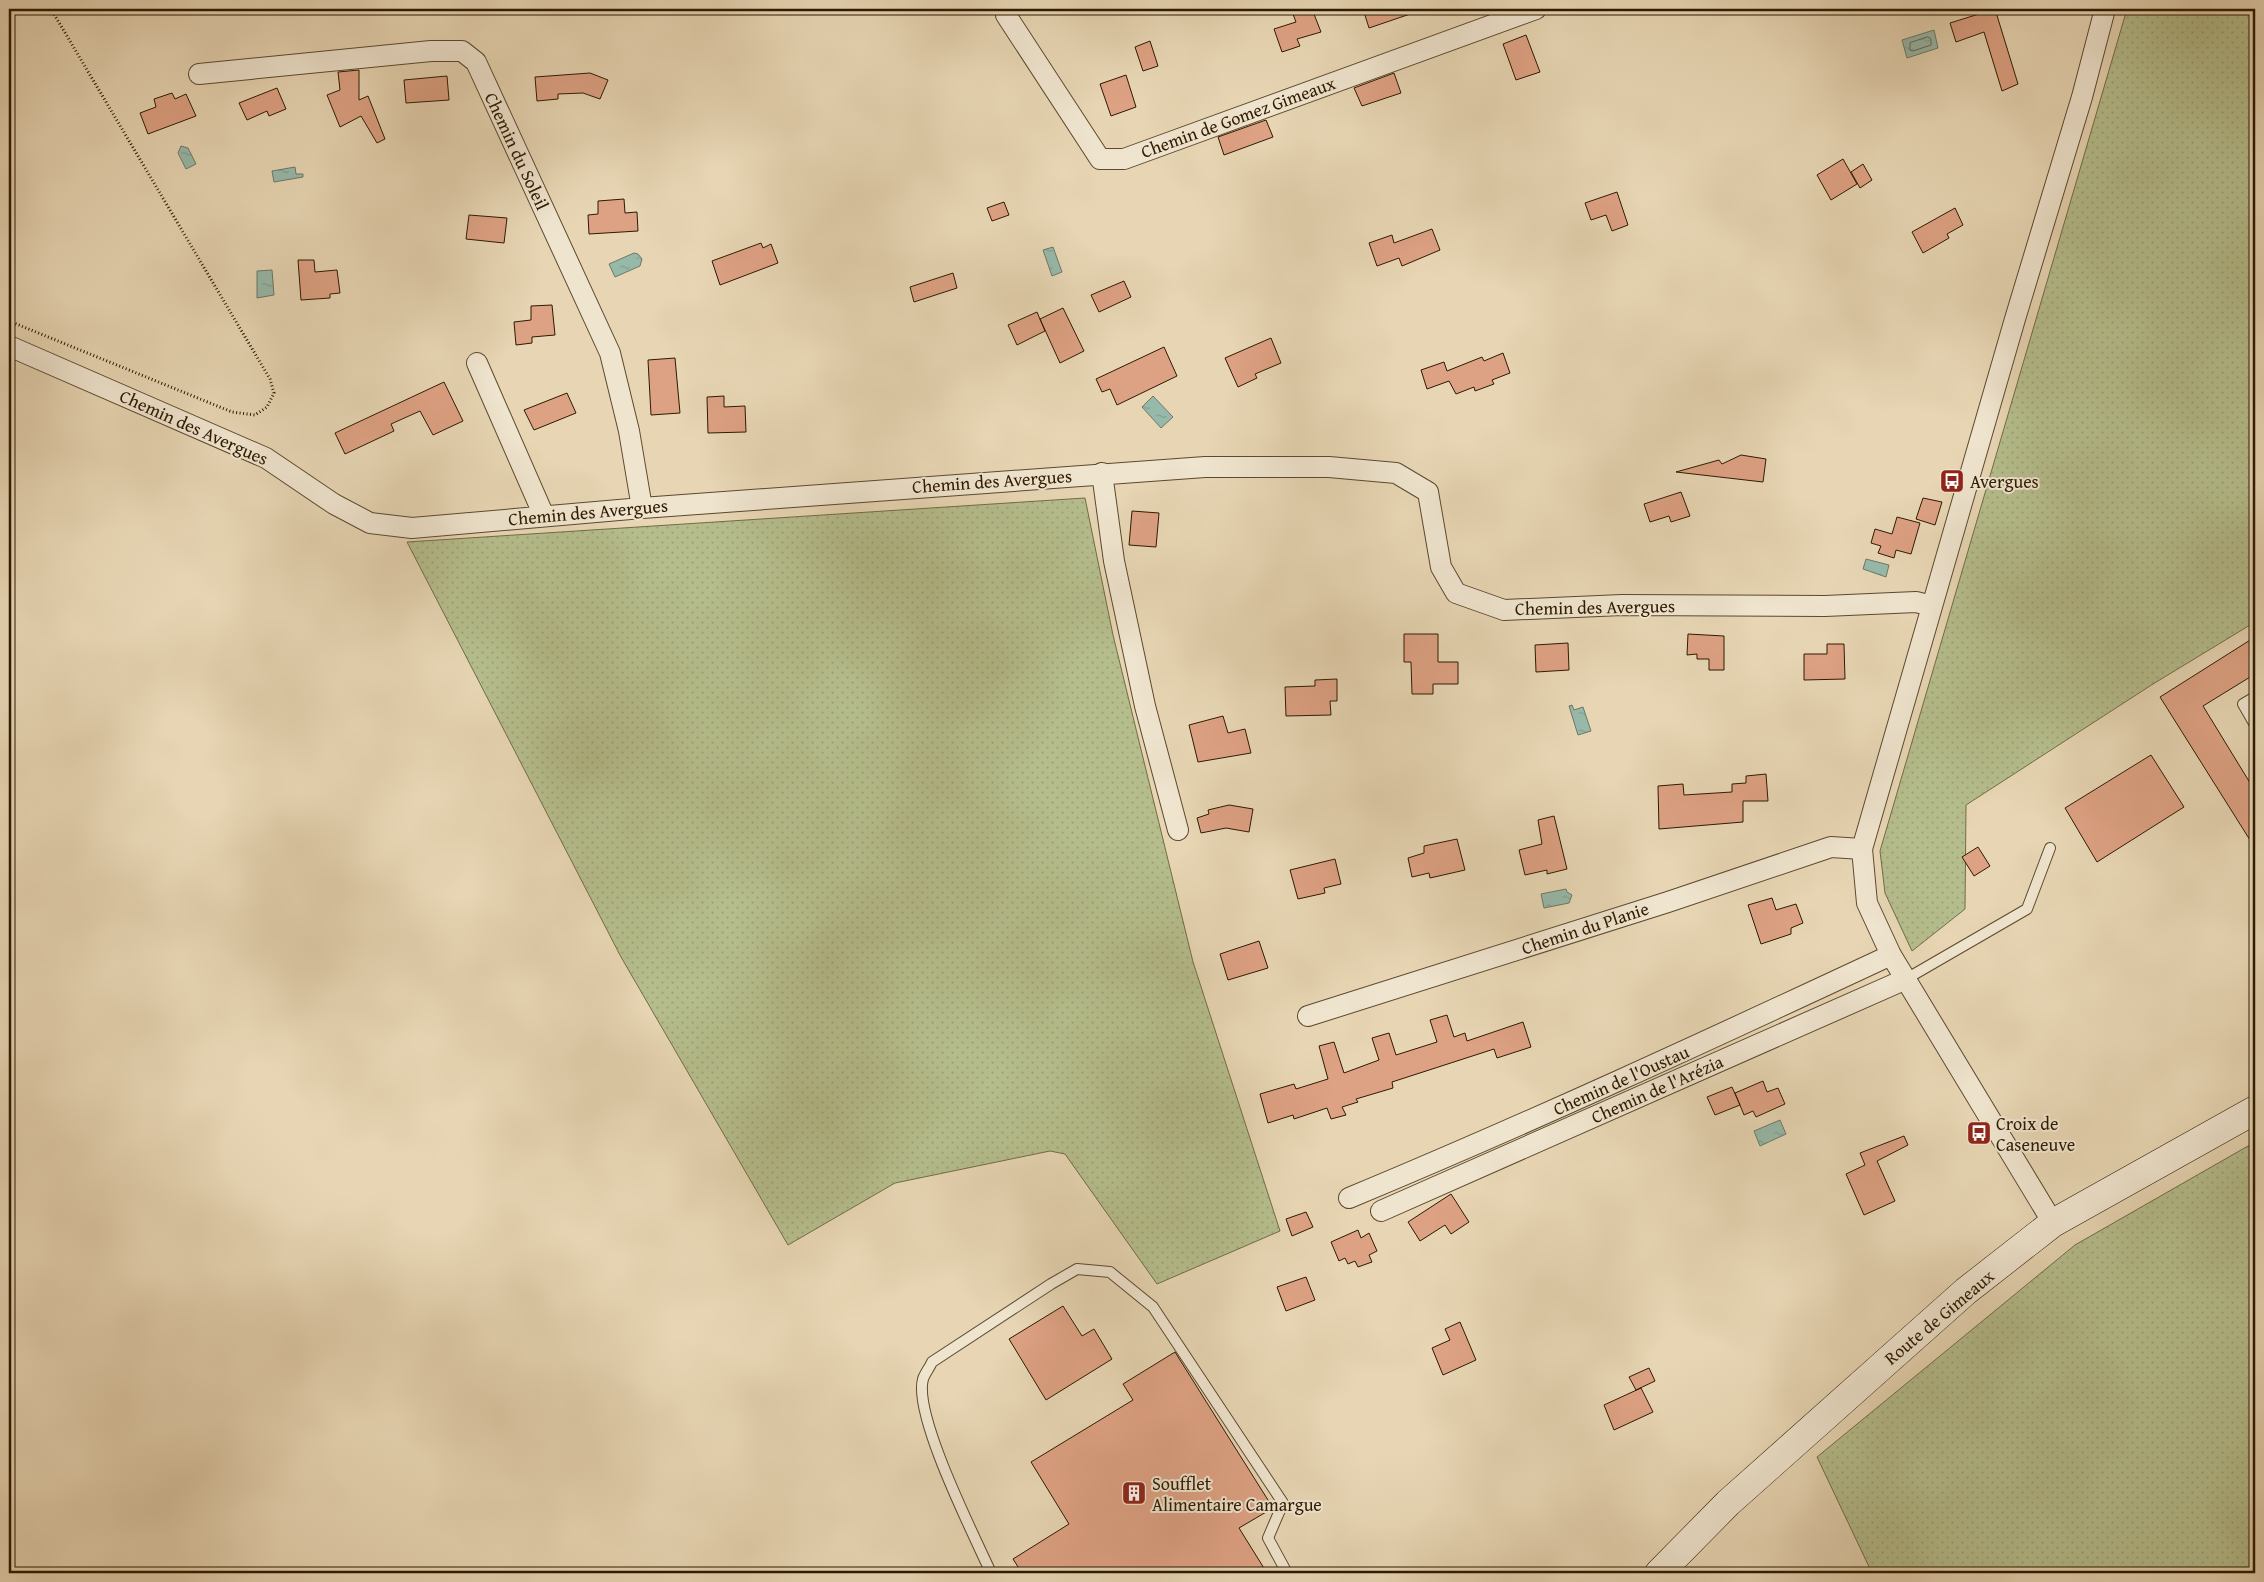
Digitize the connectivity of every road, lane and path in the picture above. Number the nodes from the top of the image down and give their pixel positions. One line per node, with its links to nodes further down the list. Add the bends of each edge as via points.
1 (51, 9): 6 (path, via 270,379 274,394 267,407 255,415 232,412)
2 (1536, 9): 4 (street, Chemin de Gomez Gimeaux, via 1124,159 1100,159)
3 (2105, 9): 12 (street)
4 (1006, 15)
5 (199, 74): 10 (street, Chemin du Soleil, via 431,51 462,51 476,62 610,353 629,431)
6 (9, 321)
7 (9, 346): 11 (street, Chemin des Avergues, via 266,458 334,504 370,523 412,528)
8 (477, 362): 11 (street)
9 (1102, 473): 10 (street, Chemin des Avergues); 12 (street, Chemin des Avergues, via 1205,466 1329,466 1396,473 1428,492 1441,567 1456,593 1504,610 1622,605 1825,606 1916,602); 15 (street, via 1114,561 1144,706)
10 (642, 508): 11 (street, Chemin des Avergues)
11 (544, 516)
12 (1932, 606): 17 (street)
13 (2255, 696): 14 (lane, via 2243,704)
14 (2255, 725)
15 (1178, 830)
16 (2050, 848): 19 (lane, via 2027,909)
17 (1862, 849): 18 (street, via 1867,903); 20 (street, Chemin du Planie, via 1831,847)
18 (1890, 955): 19 (street); 22 (street, Chemin de l'Oustau, via 1618,1082)
19 (1906, 980): 23 (street, Chemin de l'Arézia); 24 (street)
20 (1308, 1016)
21 (2255, 1110): 24 (street, Route de Gimeaux)
22 (1349, 1198)
23 (1381, 1211)
24 (2053, 1223): 27 (street, Route de Gimeaux, via 1966,1291 1876,1370 1728,1504)
25 (991, 1573): 26 (lane, via 925,1416 923,1380 932,1362 1077,1269 1110,1272 1153,1306 1283,1503 1268,1538)
26 (1287, 1573)
27 (1660, 1573)

